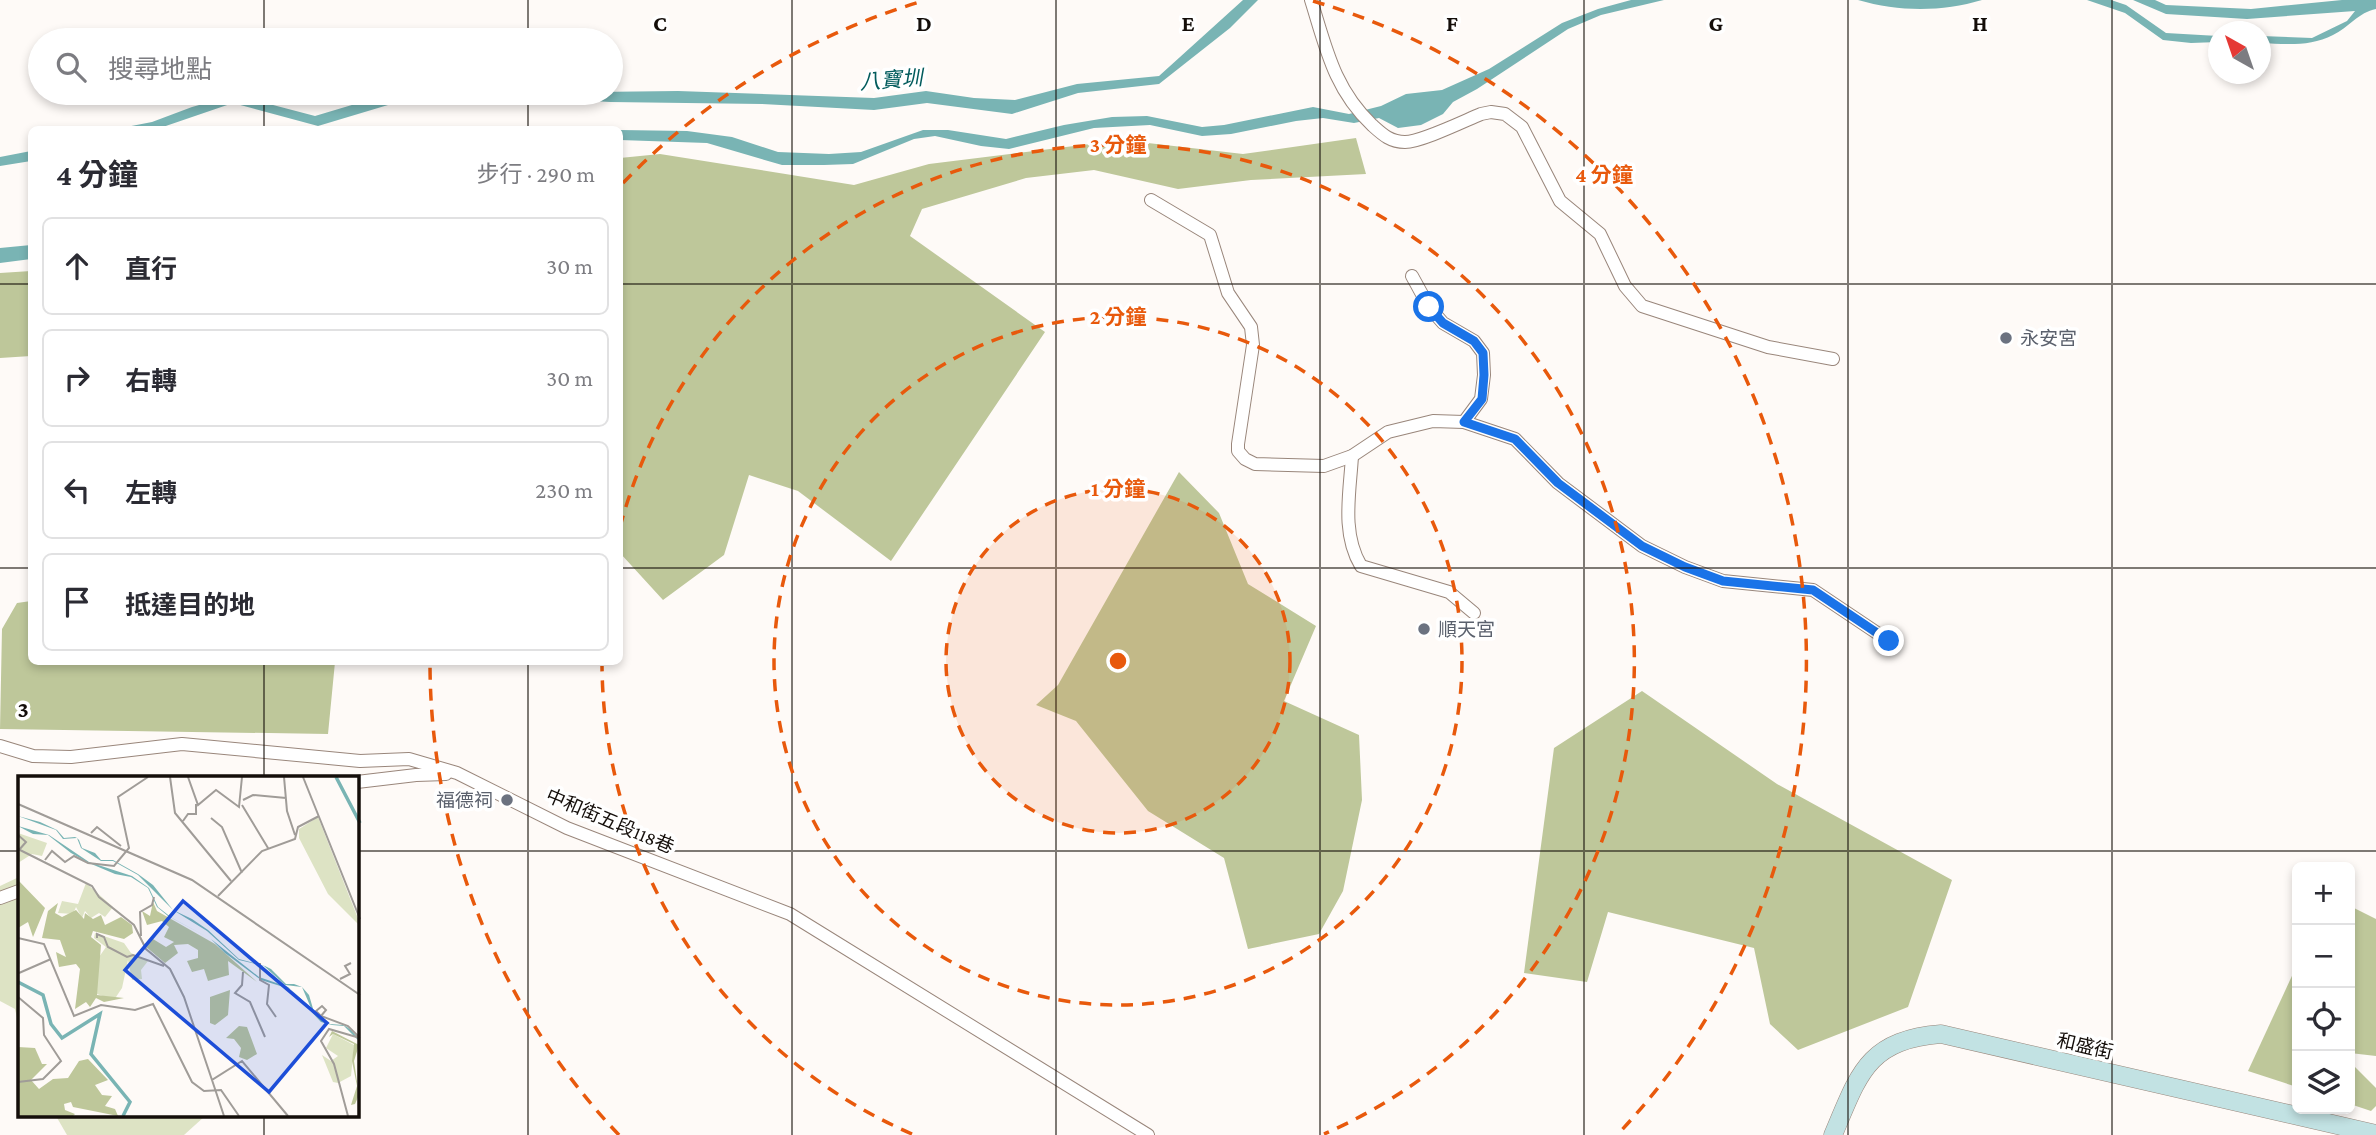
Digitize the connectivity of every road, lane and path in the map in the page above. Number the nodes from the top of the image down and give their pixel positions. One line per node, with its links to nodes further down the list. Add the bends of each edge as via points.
1 (1311, 0): 4 (street, via 1331,66 1354,108 1384,136 1407,143 1481,114 1505,114 1522,127 1560,201 1600,234 1625,286 1642,306 1768,347)
2 (1150, 200): 6 (street, via 1210,235 1228,293 1251,327 1253,345 1238,451 1255,464 1324,466)
3 (1412, 276): 5 (street, via 1443,323 1474,341 1483,353 1482,399)
4 (1833, 359)
5 (1464, 422): 6 (street, via 1433,421 1388,432); 8 (street, via 1515,439 1558,483 1642,546 1723,581 1813,590)
6 (1352, 456): 7 (street, via 1348,527 1352,552 1361,566 1449,593)
7 (1474, 613)
8 (1889, 641)
9 (0, 746): 10 (street, 中和街五段118巷, via 33,755 71,757 182,744 360,761 410,759)
10 (457, 773): 11 (street); 15 (street, 中和街五段118巷, via 567,828 790,914)
11 (359, 782)
12 (18, 891): 13 (street)
13 (0, 898)
14 (2376, 1134): 16 (main road, 和盛街, via 1941,1034 1903,1040 1868,1063)
15 (1148, 1135)
16 (1833, 1135)

